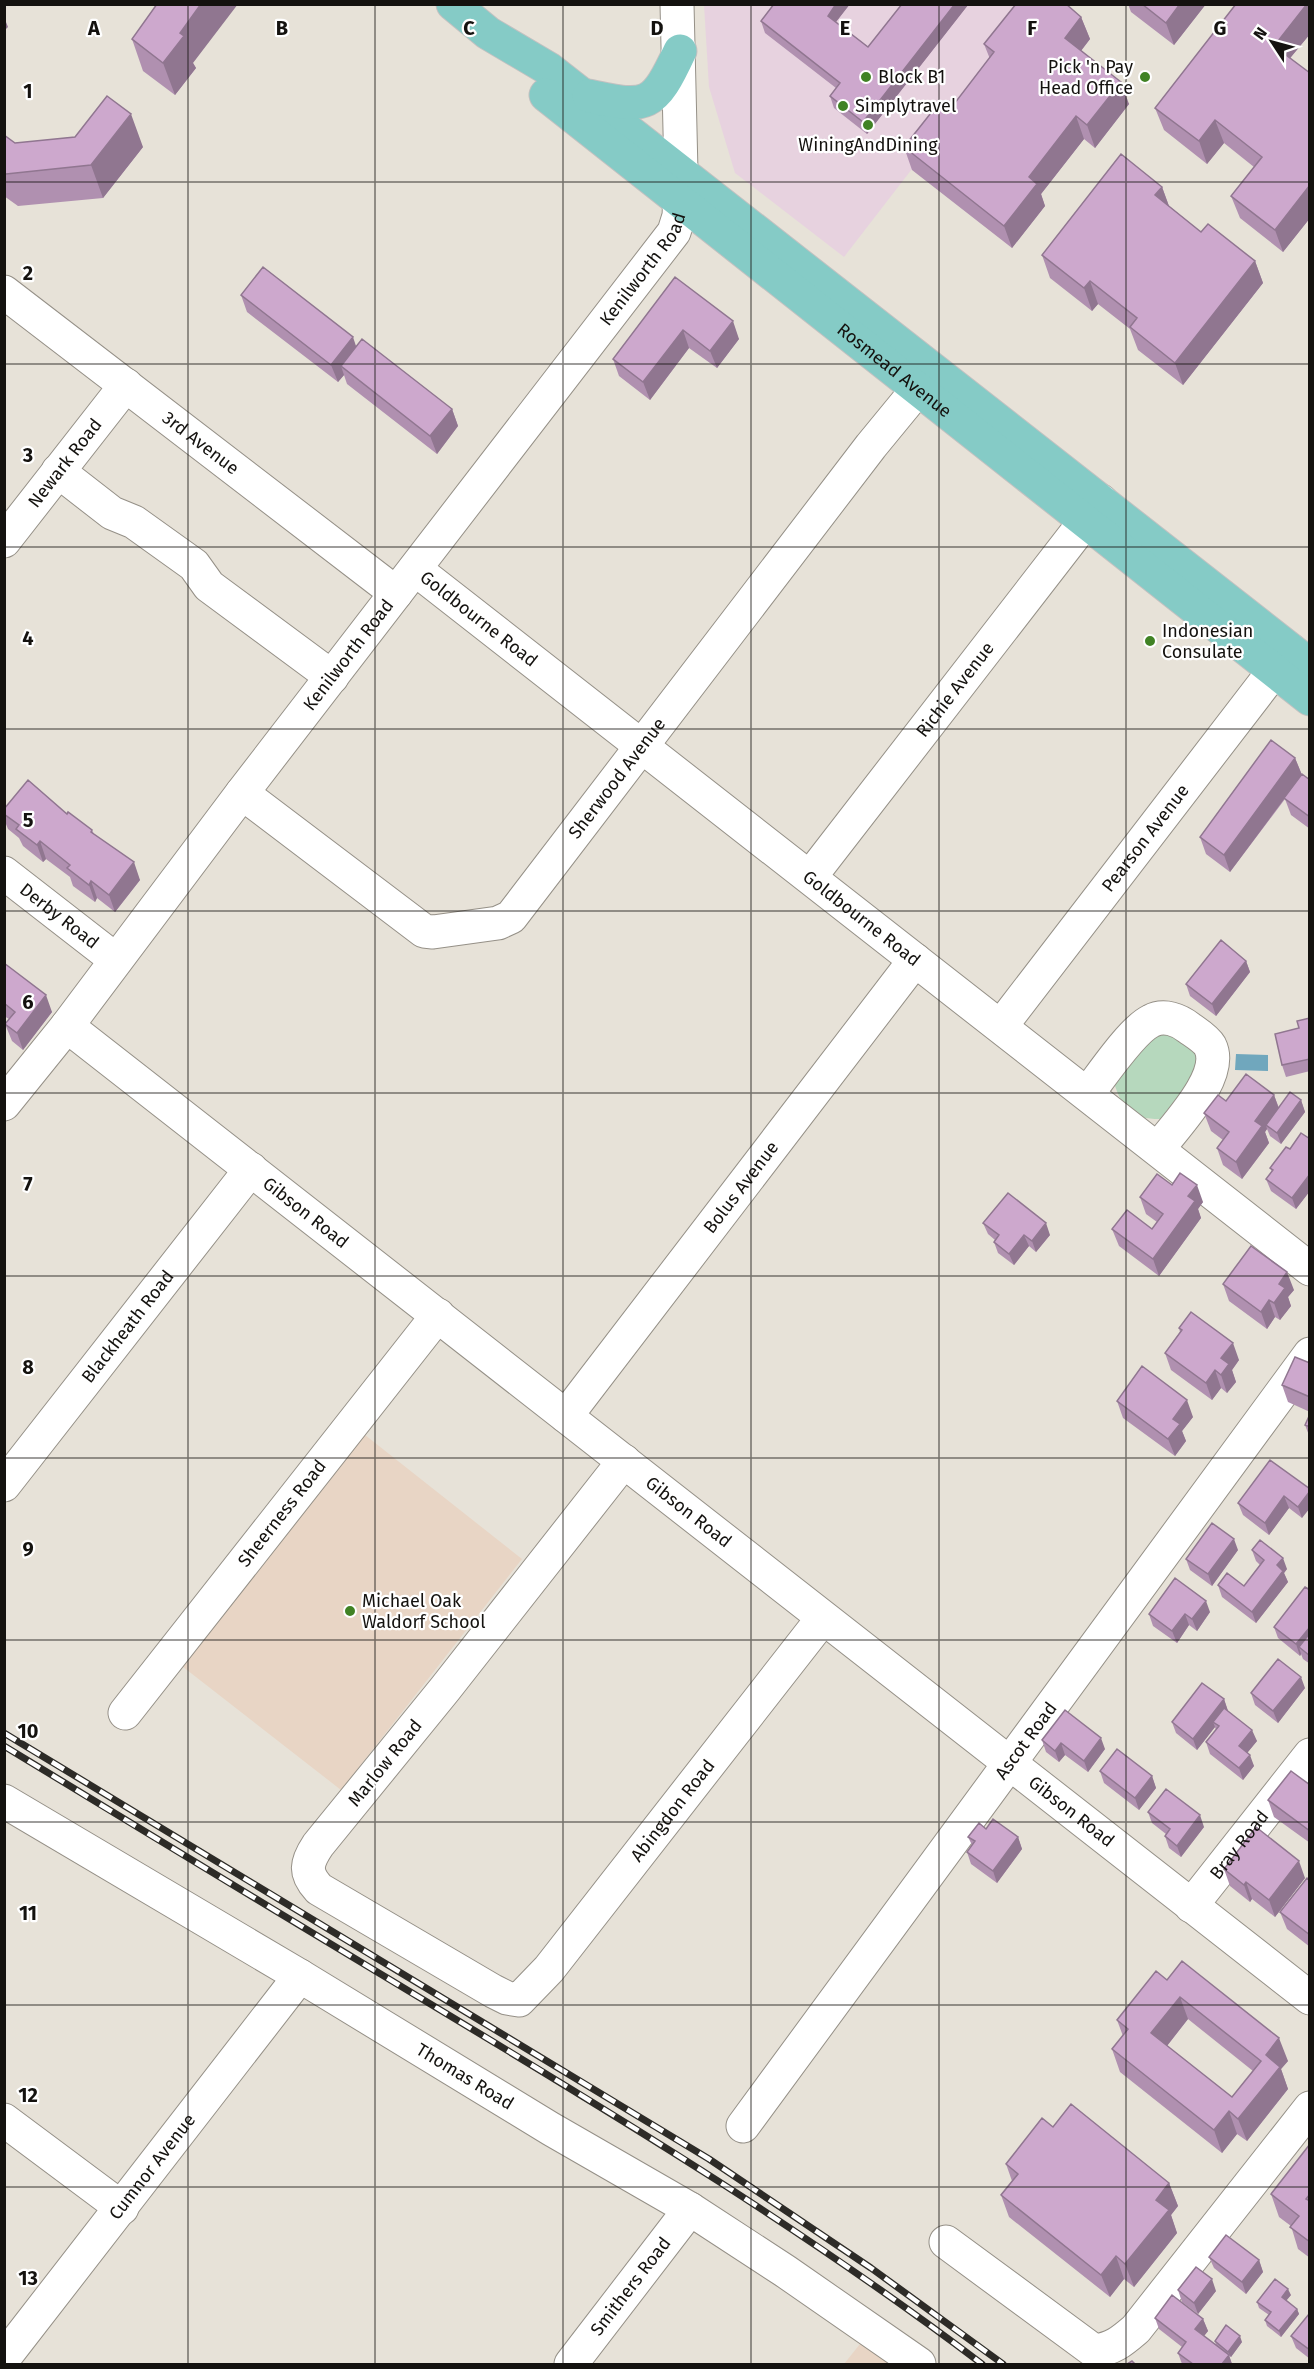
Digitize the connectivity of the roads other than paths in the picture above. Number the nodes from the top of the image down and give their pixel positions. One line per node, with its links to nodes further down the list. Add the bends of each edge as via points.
1 (453, 4): 3 (main road, Rosmead Avenue)
2 (677, 4): 4 (street, Kenilworth Road)
3 (488, 33): 5 (main road, Rosmead Avenue, via 549,69); 6 (main road, Rosmead Avenue, via 535,87)
4 (680, 51): 5 (main road, via 657,92 642,102 625,104); 6 (street, Kenilworth Road)
5 (581, 94): 6 (main road, Rosmead Avenue)
6 (681, 188): 9 (main road, Rosmead Avenue); 11 (main road, Rosmead Avenue); 13 (street, Kenilworth Road, via 674,232)
7 (4, 292): 8 (street, 3rd Avenue)
8 (126, 385): 10 (street, Newark Road); 13 (street, 3rd Avenue)
9 (917, 390): 11 (main road, Rosmead Avenue); 17 (street, Sherwood Avenue)
10 (58, 471): 12 (street, Newark Road); 15 (street, via 112,513 134,522 194,565 209,586)
11 (1093, 512): 14 (main road, Rosmead Avenue); 20 (street, Richie Avenue)
12 (4, 541)
13 (405, 581): 15 (street, Kenilworth Road); 17 (street, Goldbourne Road)
14 (1291, 662): 16 (main road, Rosmead Avenue); 24 (street, Pearson Avenue)
15 (332, 676): 18 (street, Kenilworth Road)
16 (1310, 699)
17 (642, 747): 18 (street, Sherwood Avenue, via 511,917 498,923 433,932 418,927); 20 (street, Goldbourne Road)
18 (242, 793): 21 (street, Kenilworth Road)
19 (4, 873): 21 (street, Derby Road)
20 (810, 877): 22 (street, Goldbourne Road)
21 (116, 960): 23 (street, Kenilworth Road)
22 (915, 960): 24 (street, Goldbourne Road); 32 (street, Bolus Avenue)
23 (67, 1026): 26 (street, Kenilworth Road); 28 (street, Gibson Road)
24 (1001, 1026): 25 (street, Goldbourne Road)
25 (1088, 1093): 27 (street, Goldbourne Road); 27 (street, via 1140,1028 1152,1020 1172,1019 1203,1038 1210,1047 1212,1072)
26 (4, 1104)
27 (1158, 1149): 29 (street, Goldbourne Road)
28 (251, 1169): 30 (street, Gibson Road); 34 (street, Blackheath Road)
29 (1310, 1269)
30 (438, 1315): 32 (street, Gibson Road); 36 (street, Sheerness Road)
31 (1310, 1354): 38 (street, Ascot Road)
32 (566, 1416): 33 (street, Gibson Road)
33 (624, 1461): 35 (street, Gibson Road); 43 (street, Marlow Road, via 309,1858 311,1880 319,1889 493,1991)
34 (4, 1485)
35 (823, 1618): 38 (street, Gibson Road); 43 (street, Abingdon Road, via 549,1969)
36 (124, 1713)
37 (1310, 1755): 40 (street, Bray Road)
38 (1007, 1763): 40 (street, Gibson Road); 46 (street, Ascot Road)
39 (4, 1801): 41 (street, Thomas Road)
40 (1191, 1906): 42 (street, Gibson Road)
41 (300, 1976): 47 (street, Cumnor Avenue); 48 (street, Thomas Road)
42 (1310, 1998)
43 (519, 2000)
44 (1310, 2108): 49 (street, via 1136,2329 1108,2350 1094,2351)
45 (4, 2120): 47 (street)
46 (743, 2126)
47 (122, 2208): 50 (street, Cumnor Avenue)
48 (690, 2209): 51 (street, Smithers Road); 52 (street, Thomas Road)
49 (946, 2242)
50 (4, 2358)
51 (571, 2364)
52 (919, 2364)

